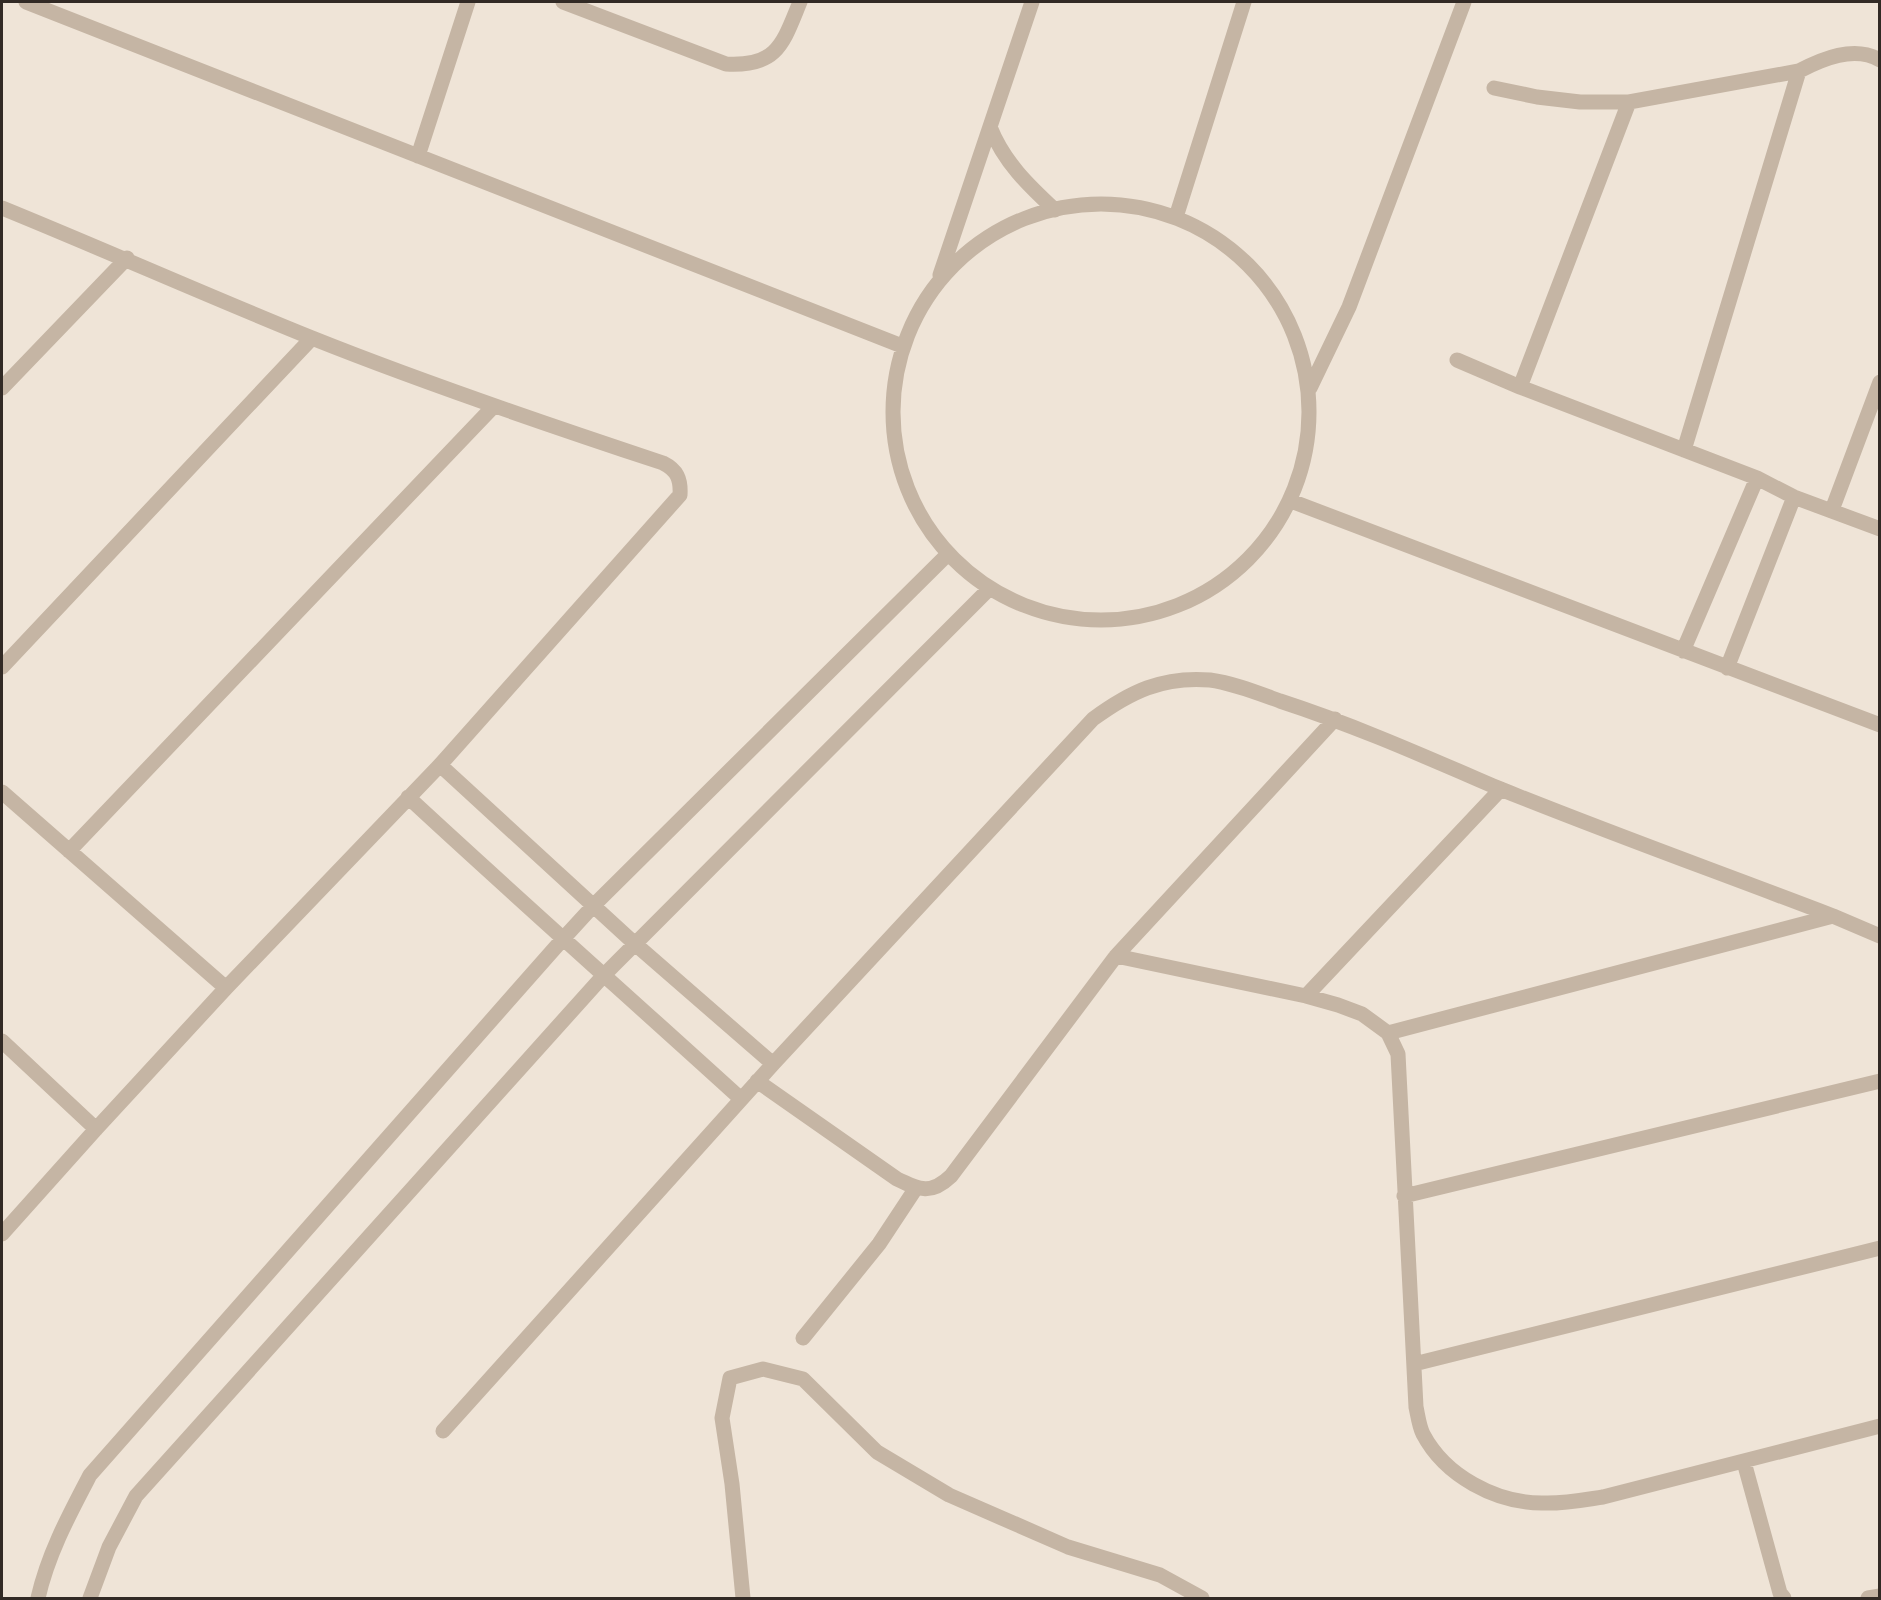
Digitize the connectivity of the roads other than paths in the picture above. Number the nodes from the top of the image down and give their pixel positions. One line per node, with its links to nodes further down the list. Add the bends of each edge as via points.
1 (26, 2): 14 (street)
2 (468, 2): 14 (street)
3 (563, 2): 8 (street)
4 (800, 2): 8 (street, via 778,50 746,65 726,64)
5 (1032, 2): 13 (street)
6 (1244, 2): 17 (street)
7 (1464, 2): 26 (street, via 1349,307)
8 (587, 6)
9 (1880, 60): 10 (street, via 1842,55)
10 (1798, 71): 12 (street); 28 (street)
11 (1494, 88): 12 (street, via 1569,101)
12 (1629, 102): 24 (street)
13 (990, 127): 16 (street, via 1011,165); 19 (street)
14 (418, 156): 21 (street)
15 (2, 208): 18 (street)
16 (1055, 210): 17 (street, via 1074,205 1126,205); 19 (street, via 1023,218 978,243)
17 (1176, 217): 26 (street, via 1242,256 1288,316)
18 (127, 258): 20 (street); 25 (street)
19 (939, 278): 21 (street, via 918,310)
20 (312, 338): 27 (street); 37 (street)
21 (902, 346): 34 (street, via 891,419 907,492)
22 (1458, 360): 24 (street)
23 (1880, 382): 32 (street)
24 (1520, 387): 28 (street)
25 (2, 388)
26 (1310, 388): 31 (street, via 1308,446)
27 (493, 407): 41 (street, via 663,463 673,468 679,478 680,495); 45 (street)
28 (1684, 450): 29 (street)
29 (1757, 478): 30 (street); 36 (street)
30 (1794, 497): 32 (street); 38 (street)
31 (1291, 501): 35 (street, via 1258,550 1214,587 1160,612 1102,620 1044,612); 36 (street)
32 (1832, 510): 33 (street)
33 (1880, 529)
34 (948, 554): 35 (street); 46 (street)
35 (990, 588): 50 (street)
36 (1683, 651): 38 (street)
37 (2, 667)
38 (1726, 668): 40 (street)
39 (1335, 719): 42 (street); 51 (street); 57 (street, via 1211,680 1147,687 1121,699 1093,719)
40 (1880, 725)
41 (440, 765): 44 (street); 46 (street)
42 (1502, 789): 47 (street); 54 (street)
43 (2, 792): 45 (street)
44 (408, 797): 49 (street); 53 (street)
45 (69, 850): 53 (street)
46 (594, 905): 49 (street); 50 (street)
47 (1833, 916): 48 (street); 55 (street)
48 (1880, 936)
49 (562, 940): 52 (street); 72 (street, via 90,1475 63,1526 43,1575)
50 (634, 943): 52 (street); 57 (street)
51 (1116, 956): 54 (street); 62 (street, via 951,1176 942,1185)
52 (604, 975): 60 (street); 73 (street, via 136,1496 109,1547)
53 (226, 988): 61 (street)
54 (1306, 996): 55 (street, via 1362,1014)
55 (1388, 1033): 63 (street, via 1398,1054)
56 (2, 1041): 61 (street)
57 (773, 1064): 58 (street)
58 (757, 1081): 60 (street); 62 (street, via 897,1179)
59 (1880, 1082): 63 (street)
60 (741, 1099): 69 (street)
61 (96, 1129): 64 (street)
62 (916, 1188): 66 (street, via 879,1244)
63 (1404, 1196): 67 (street)
64 (2, 1234)
65 (1880, 1248): 67 (street)
66 (803, 1338)
67 (1413, 1364): 70 (street, via 1422,1432 1434,1451 1481,1489 1510,1499 1541,1503 1581,1501)
68 (1880, 1426): 70 (street)
69 (443, 1431)
70 (1744, 1462): 76 (street)
71 (1880, 1596): 77 (street)
72 (38, 1599)
73 (90, 1599)
74 (742, 1599): 75 (street, via 722,1418 730,1378 763,1369 803,1379 877,1452 949,1496 1068,1547 1160,1575)
75 (1202, 1599)
76 (1784, 1599)
77 (1868, 1599)

